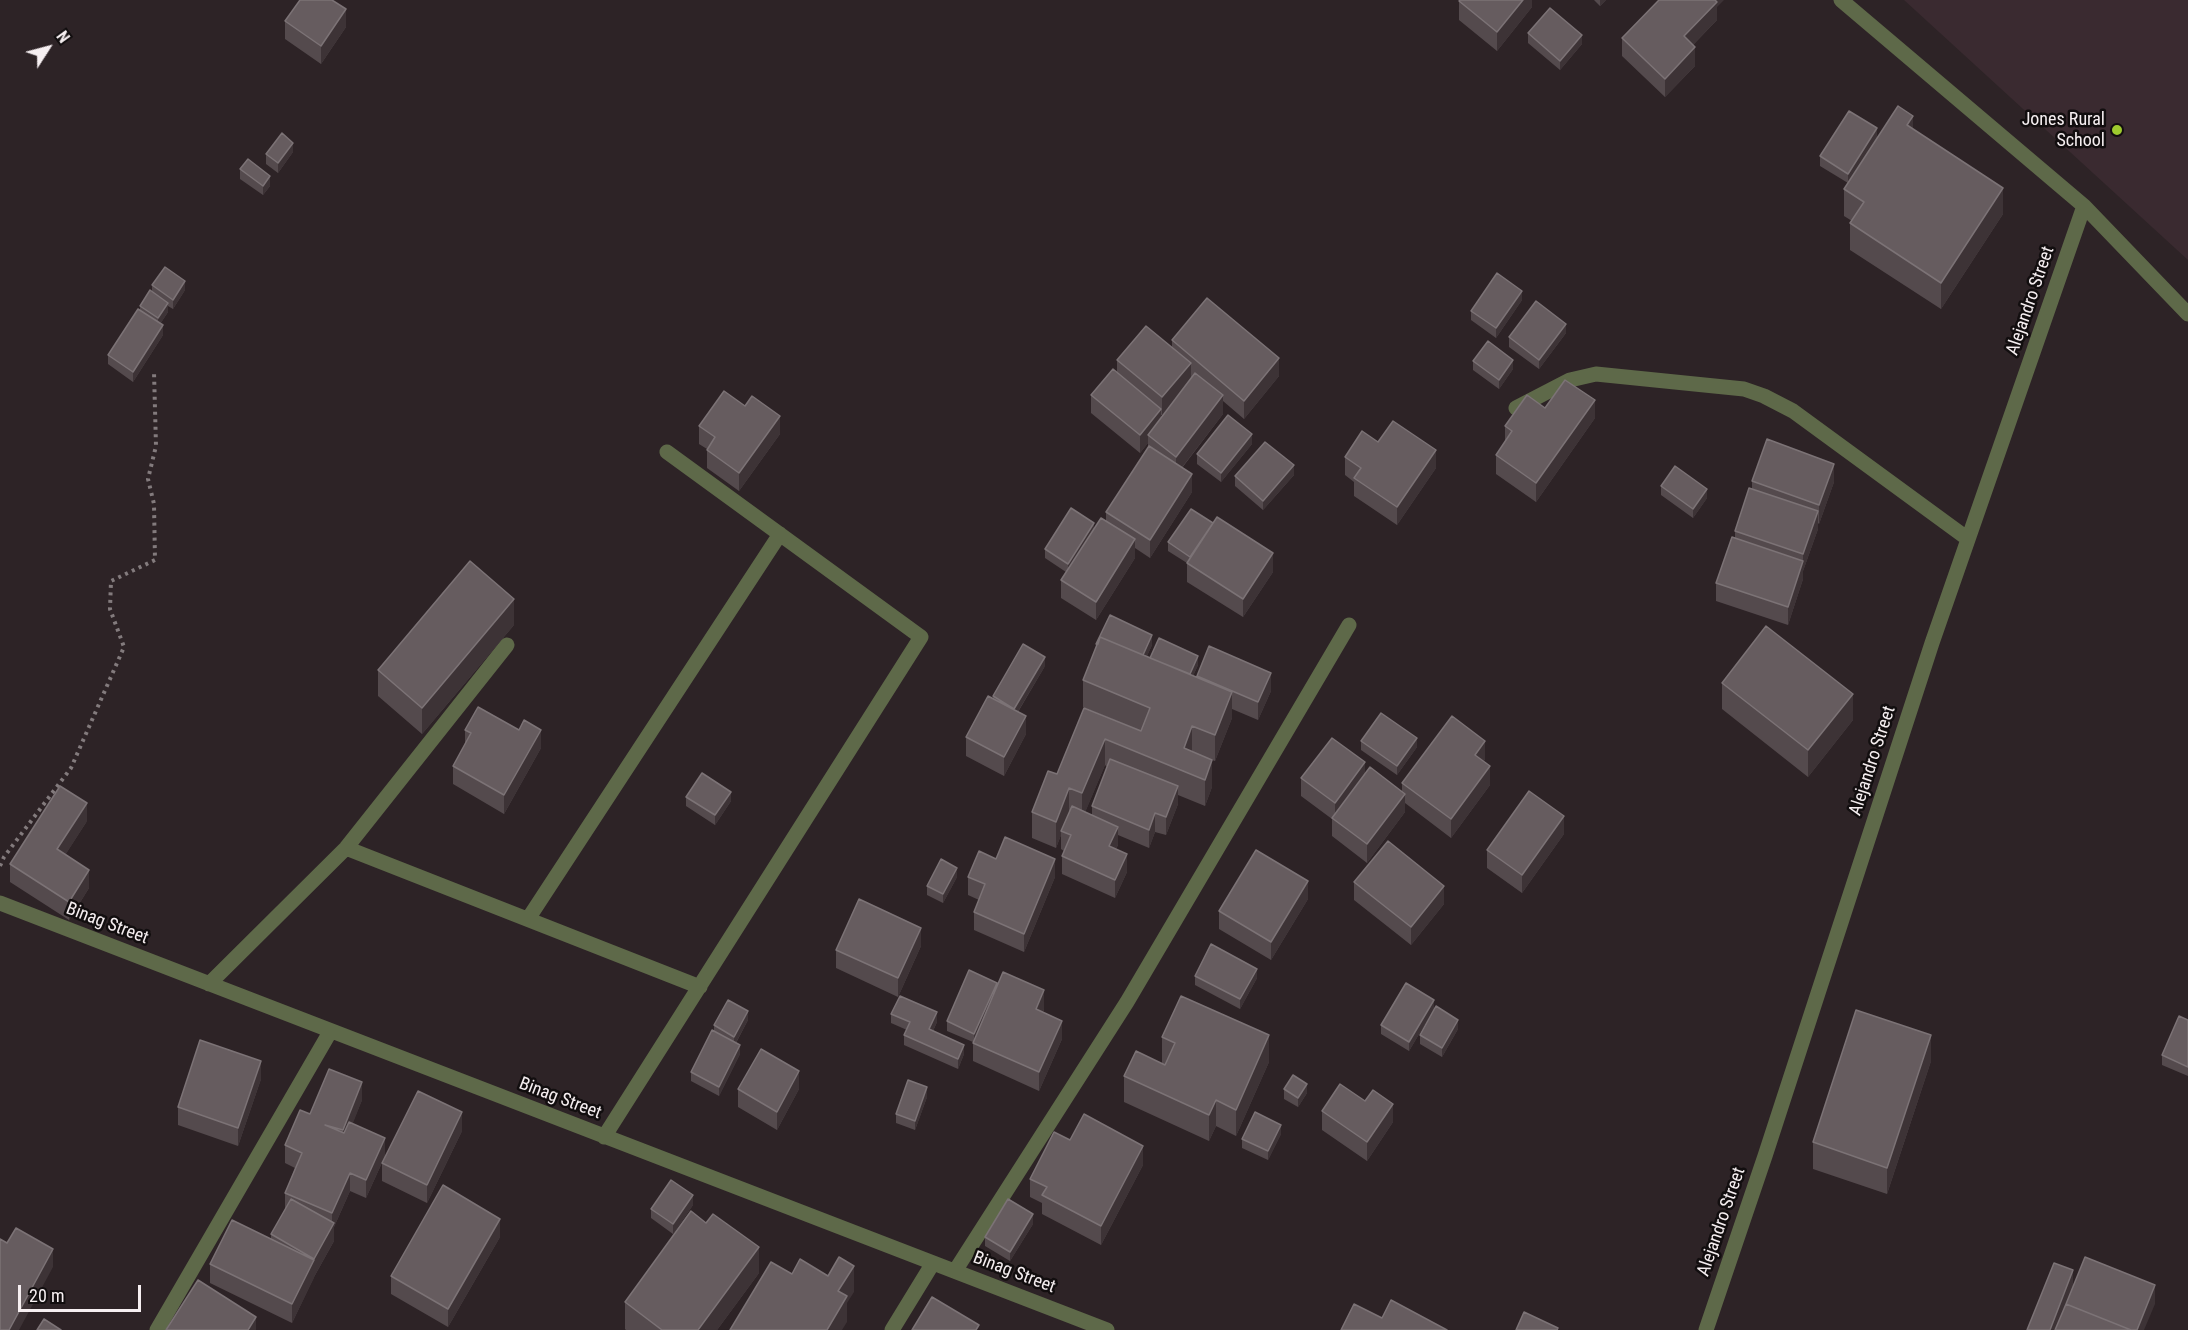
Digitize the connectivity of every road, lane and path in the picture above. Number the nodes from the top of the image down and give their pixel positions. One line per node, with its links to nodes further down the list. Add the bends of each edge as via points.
1 (1841, 0): 2 (street)
2 (2084, 206): 3 (street); 8 (street, Alejandro Street)
3 (2188, 314)
4 (154, 372): 12 (path, via 156,446 148,479 154,504 155,560 111,581 110,609 124,647 72,768)
5 (1516, 408): 8 (street, via 1570,380 1596,374 1744,389 1793,411)
6 (667, 452): 7 (street)
7 (780, 534): 14 (street); 16 (street, via 921,637)
8 (1968, 539): 24 (street, Alejandro Street)
9 (1349, 625): 20 (street, via 1127,1002)
10 (507, 645): 11 (street)
11 (346, 848): 14 (street); 15 (street)
12 (0, 866)
13 (0, 903): 15 (street, Binag Street)
14 (528, 919): 16 (street)
15 (209, 984): 17 (street, Binag Street)
16 (700, 987): 18 (street)
17 (330, 1032): 18 (street, Binag Street); 21 (street)
18 (604, 1137): 19 (street, Binag Street)
19 (933, 1263): 20 (street, Binag Street); 22 (street)
20 (955, 1271): 23 (street, Binag Street)
21 (157, 1330)
22 (892, 1330)
23 (1107, 1330)
24 (1706, 1330)

